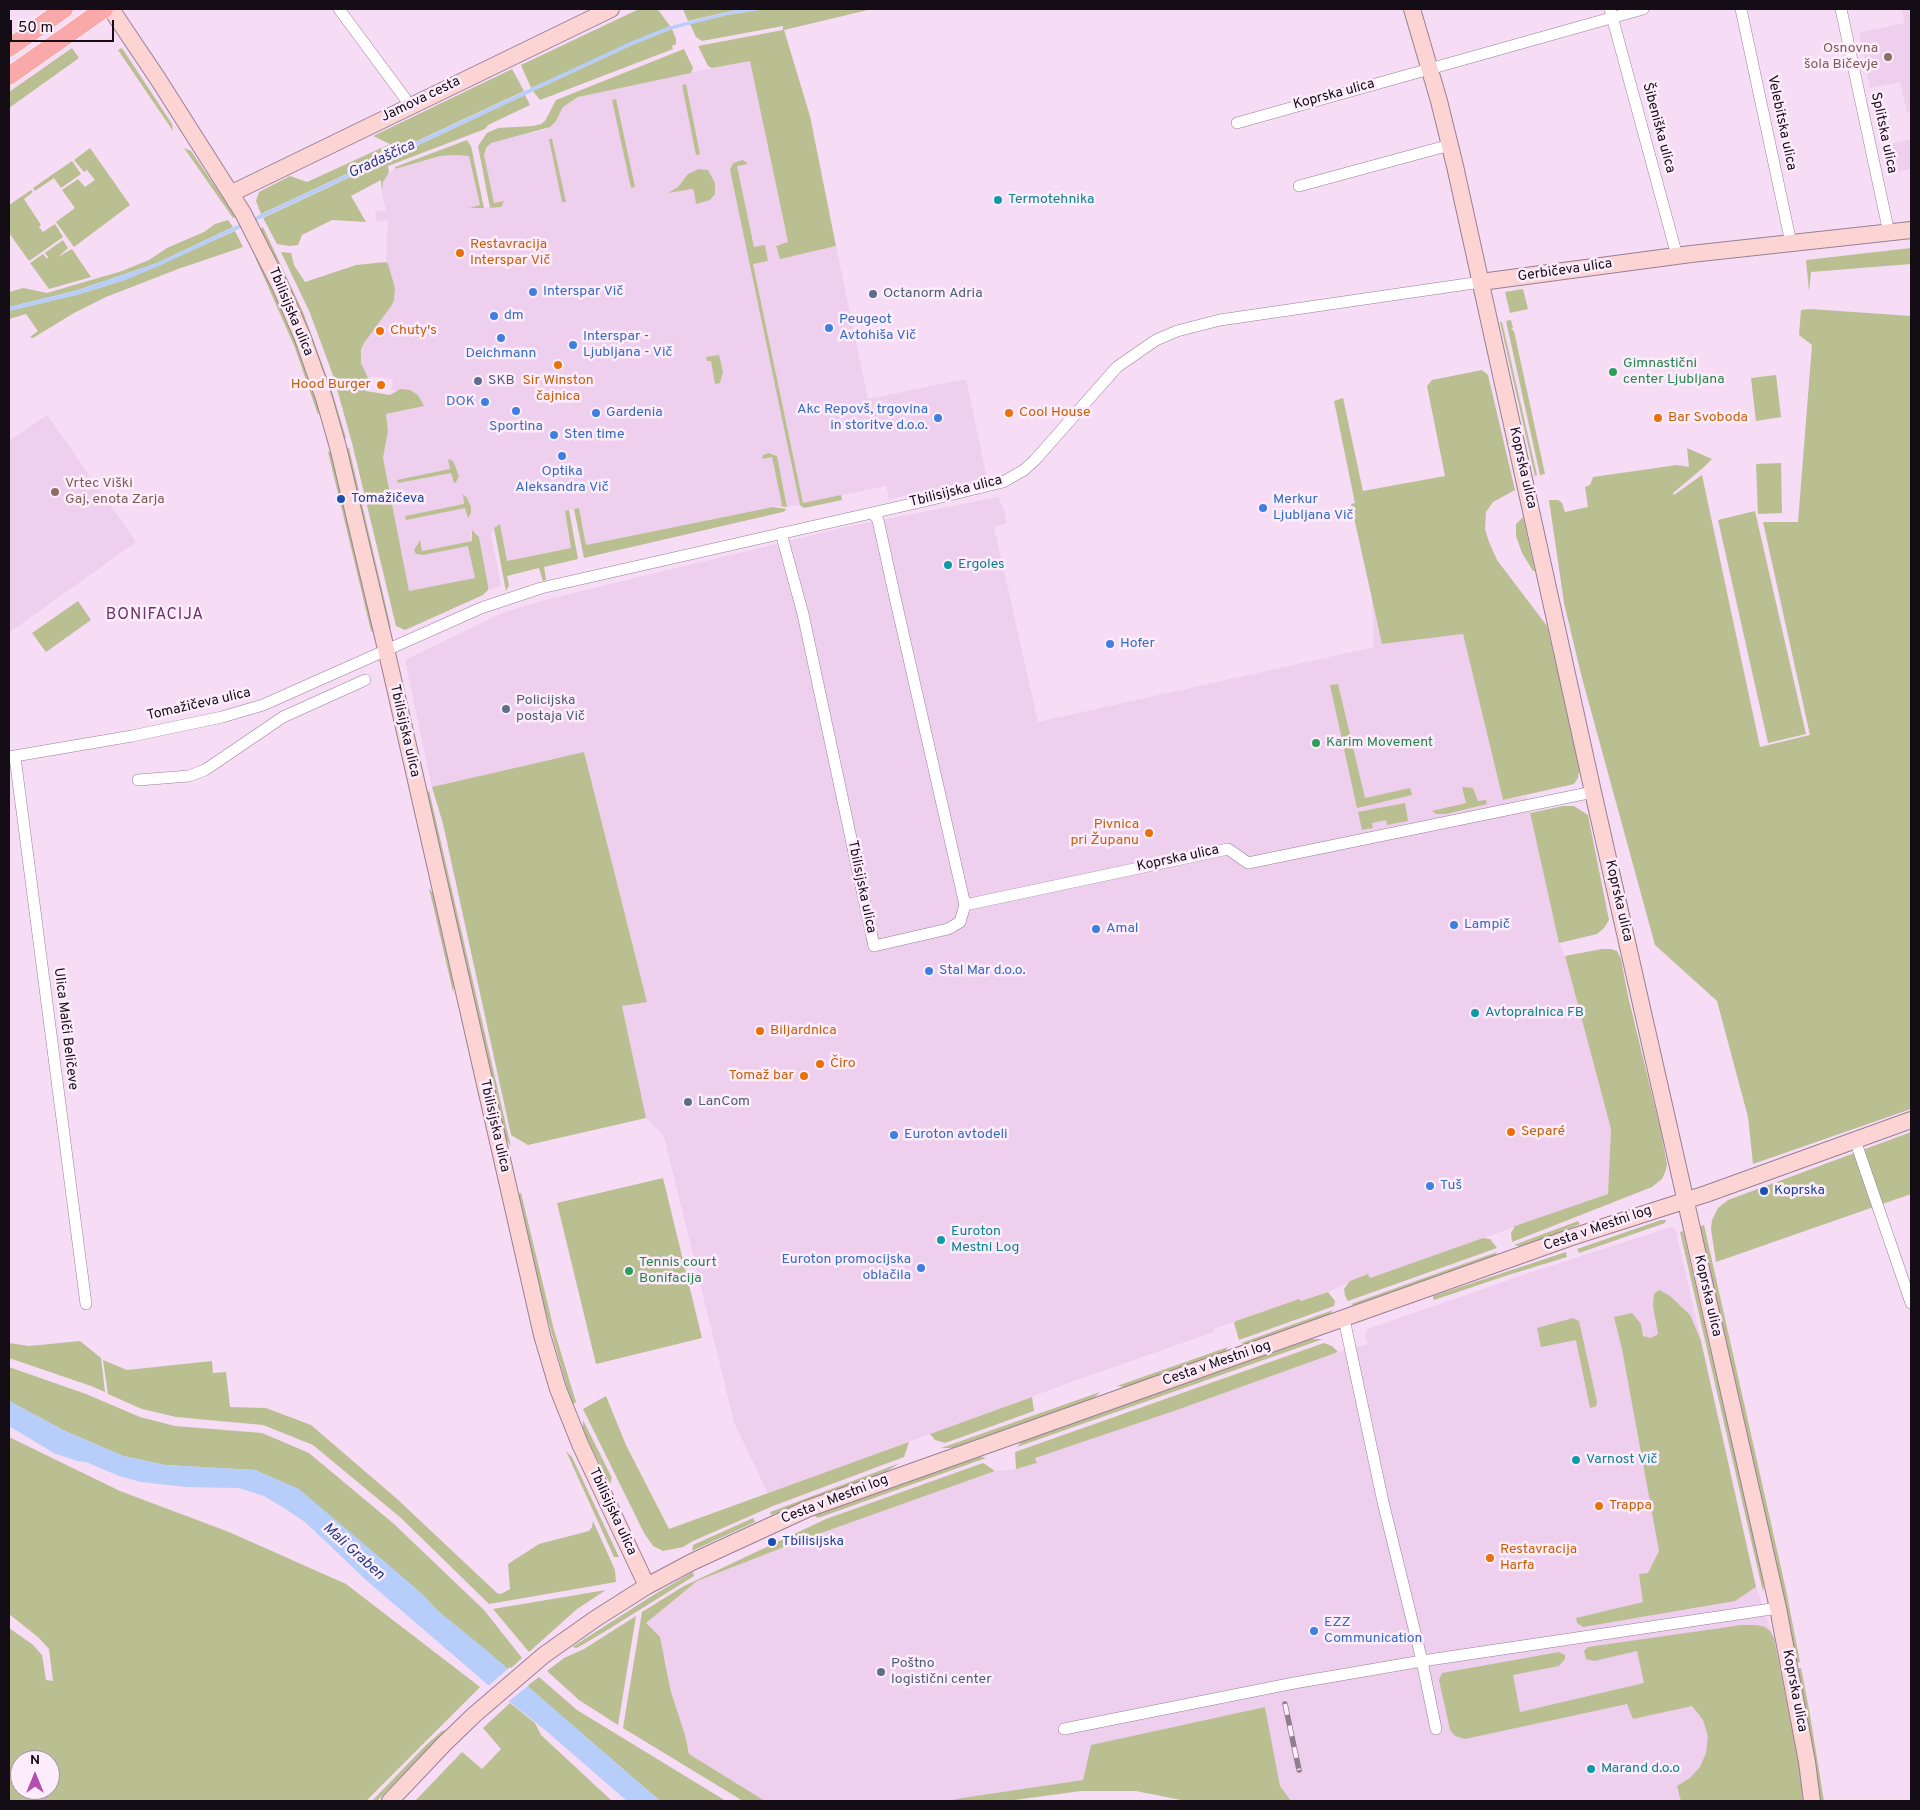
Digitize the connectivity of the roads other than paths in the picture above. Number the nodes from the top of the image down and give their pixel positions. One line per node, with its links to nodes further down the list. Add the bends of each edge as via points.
1 (64, 9): 11 (main road)
2 (104, 9): 13 (main road)
3 (111, 9): 18 (street, Tbilisijska ulica)
4 (339, 9): 14 (street)
5 (611, 9): 14 (street, Jamova cesta)
6 (1412, 9): 12 (street, Koprska ulica)
7 (1642, 9): 10 (street)
8 (1741, 9): 21 (street, Velebitska ulica)
9 (1841, 9): 20 (street, Splitska ulica)
10 (1611, 13): 12 (street); 22 (street, Šibeniška ulica)
11 (9, 48)
12 (1430, 69): 15 (street, Koprska ulica); 16 (street, Koprska ulica)
13 (9, 76)
14 (410, 105): 18 (street, Jamova cesta)
15 (1238, 123)
16 (1450, 145): 17 (street); 23 (street, Koprska ulica)
17 (1299, 186)
18 (232, 193): 27 (street, Tbilisijska ulica, via 292,313 324,398)
19 (1911, 230): 20 (street, Gerbičeva ulica)
20 (1888, 234): 21 (street, Gerbičeva ulica)
21 (1792, 243): 22 (street, Gerbičeva ulica)
22 (1677, 256): 23 (street, Gerbičeva ulica)
23 (1481, 282): 24 (street, Gerbičeva ulica); 33 (street, Koprska ulica)
24 (1220, 320): 25 (street, Tbilisijska ulica, via 1156,340 1117,367 1058,436 1016,476 985,487)
25 (873, 513): 26 (street, Tbilisijska ulica); 34 (street, via 878,520)
26 (781, 533): 27 (street, Tbilisijska ulica, via 541,588 481,608); 34 (street, Tbilisijska ulica, via 803,614 874,946 948,929 960,922)
27 (386, 651): 29 (street, Tomažičeva ulica); 41 (street, Tbilisijska ulica, via 552,1372 580,1444)
28 (365, 680): 30 (street)
29 (276, 700): 30 (street); 31 (street, Tomažičeva ulica, via 222,718)
30 (283, 717): 32 (street, via 205,770 189,776)
31 (12, 757): 39 (street, Ulica Malči Beličeve)
32 (138, 780)
33 (1593, 792): 34 (street, Koprska ulica, via 1248,864 1228,849); 37 (street, Koprska ulica)
34 (964, 905)
35 (1911, 1120): 36 (street, Cesta v Mestni log)
36 (1855, 1140): 37 (street, Cesta v Mestni log); 38 (street)
37 (1686, 1200): 40 (street, Cesta v Mestni log, via 1592,1230); 42 (street, Koprska ulica)
38 (1911, 1303)
39 (86, 1304)
40 (1344, 1319): 41 (street, Cesta v Mestni log, via 832,1500 692,1562); 43 (street, via 1383,1502)
41 (647, 1586): 46 (street, Cesta v Mestni log, via 544,1655 444,1744)
42 (1778, 1608): 43 (street); 47 (street, Koprska ulica)
43 (1422, 1660): 44 (street, via 1294,1682); 45 (street)
44 (1064, 1729)
45 (1436, 1729)
46 (390, 1801)
47 (1812, 1801)

